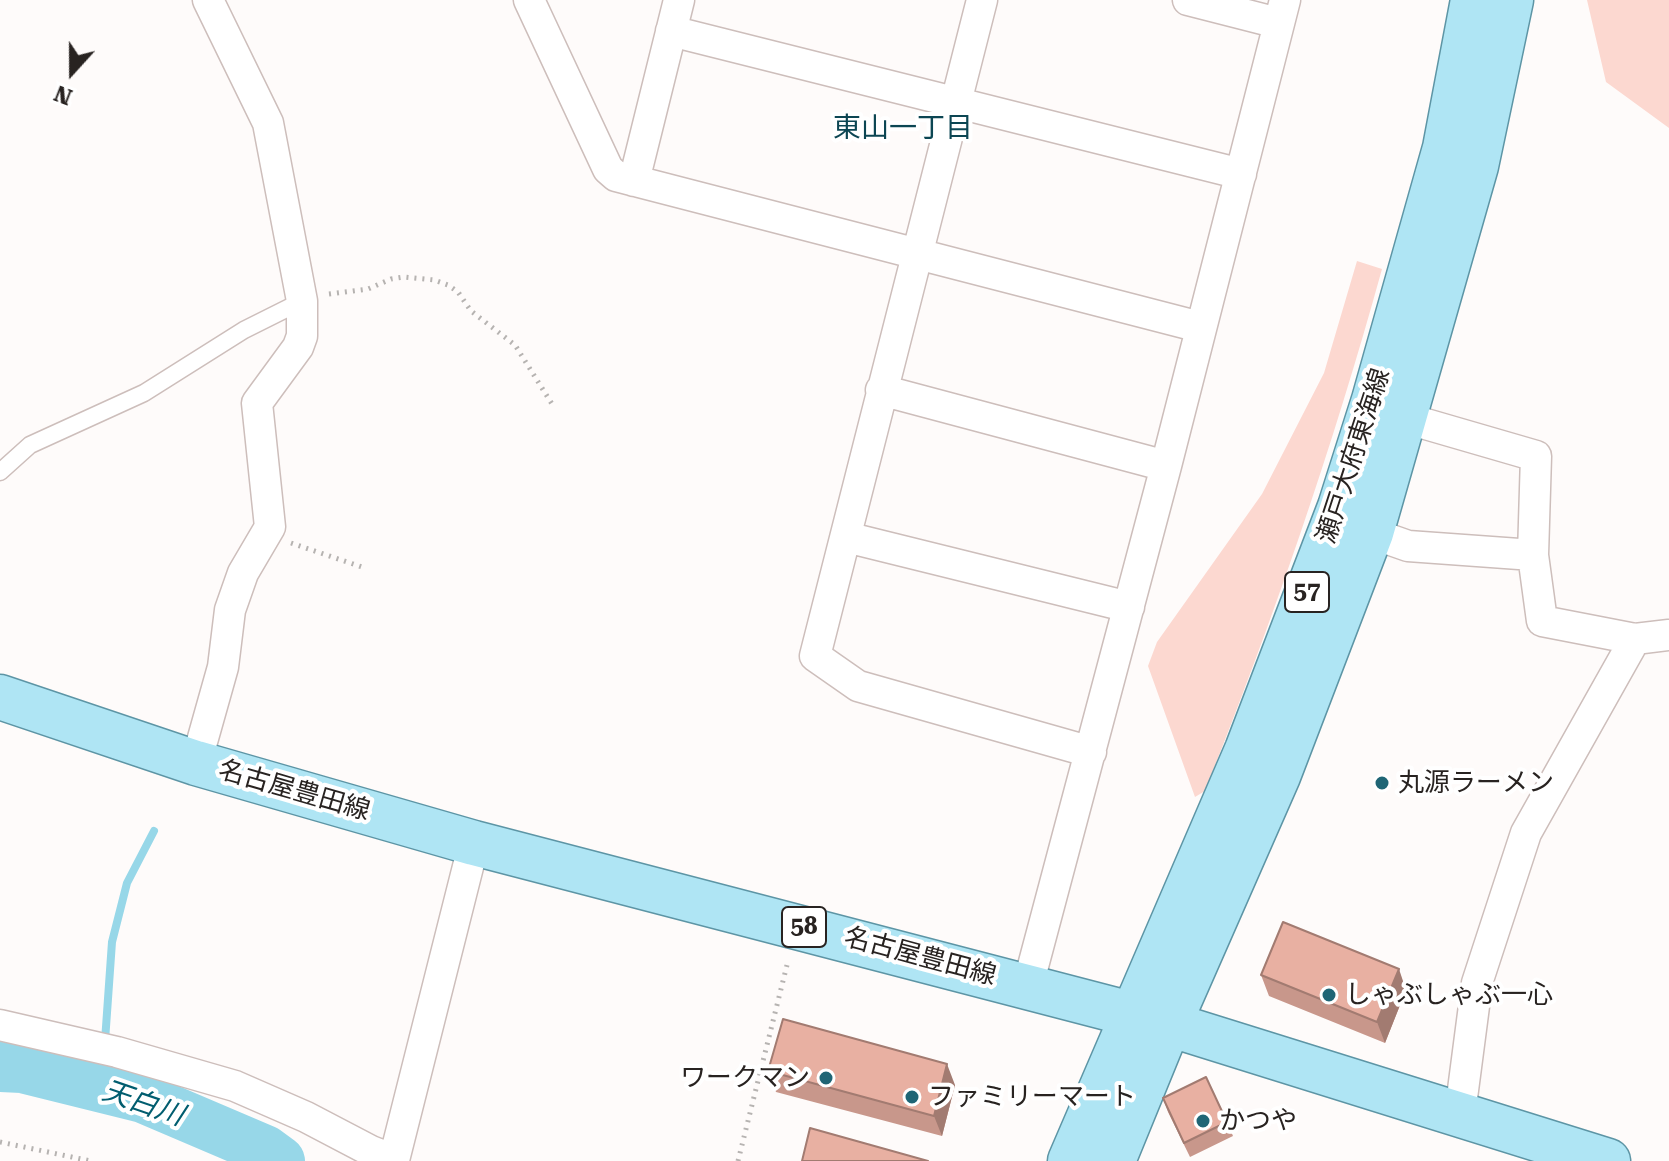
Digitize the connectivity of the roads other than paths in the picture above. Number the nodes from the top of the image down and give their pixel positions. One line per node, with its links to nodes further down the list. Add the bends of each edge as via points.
1 (208, 0): 14 (street, via 268,123)
2 (529, 0): 12 (street, via 608,169)
3 (679, 0): 9 (street)
4 (982, 0): 10 (street)
5 (1188, 0): 8 (street)
6 (1473, 0): 31 (main road, 瀬戸大府東海線 / 57, via 1445,148 1374,400 1340,507)
7 (1511, 0): 17 (main road, 瀬戸大府東海線 / 57, via 1476,166)
8 (1282, 11): 11 (street)
9 (671, 31): 10 (street); 12 (street)
10 (956, 101): 11 (street); 13 (street)
11 (1241, 174): 15 (street)
12 (634, 181): 13 (street)
13 (916, 254): 15 (street); 16 (street)
14 (302, 301): 19 (lane, via 244,330 144,393 30,445); 28 (street, via 298,347 257,403 270,527 243,573 230,610 223,667)
15 (1200, 327): 18 (street)
16 (881, 390): 18 (street); 21 (street)
17 (1405, 418): 20 (main road, 瀬戸大府東海線 / 57); 22 (street, via 1536,456)
18 (1166, 466): 23 (street)
19 (0, 472)
20 (1371, 533): 22 (street, via 1408,546); 31 (main road, 瀬戸大府東海線 / 57, via 1278,776)
21 (846, 537): 23 (street); 27 (street, via 815,656 858,686)
22 (1533, 555): 25 (street, via 1542,621)
23 (1129, 607): 27 (street)
24 (1669, 635): 25 (street)
25 (1635, 639): 33 (street, via 1526,833 1477,983)
26 (0, 697): 28 (main road, 名古屋豊田線 / 58)
27 (1091, 752): 30 (street)
28 (196, 763): 29 (main road, 名古屋豊田線 / 58)
29 (474, 843): 30 (main road, 名古屋豊田線 / 58); 32 (street, via 394,1160 235,1086)
30 (1028, 985): 31 (main road, 名古屋豊田線 / 58)
31 (1152, 1019): 33 (main road, 名古屋豊田線 / 58); 34 (main road, 瀬戸大府東海線 / 57); 35 (main road, 瀬戸大府東海線 / 57)
32 (0, 1025)
33 (1460, 1113): 36 (main road, 名古屋豊田線 / 58)
34 (1070, 1161)
35 (1113, 1161)
36 (1608, 1161)

